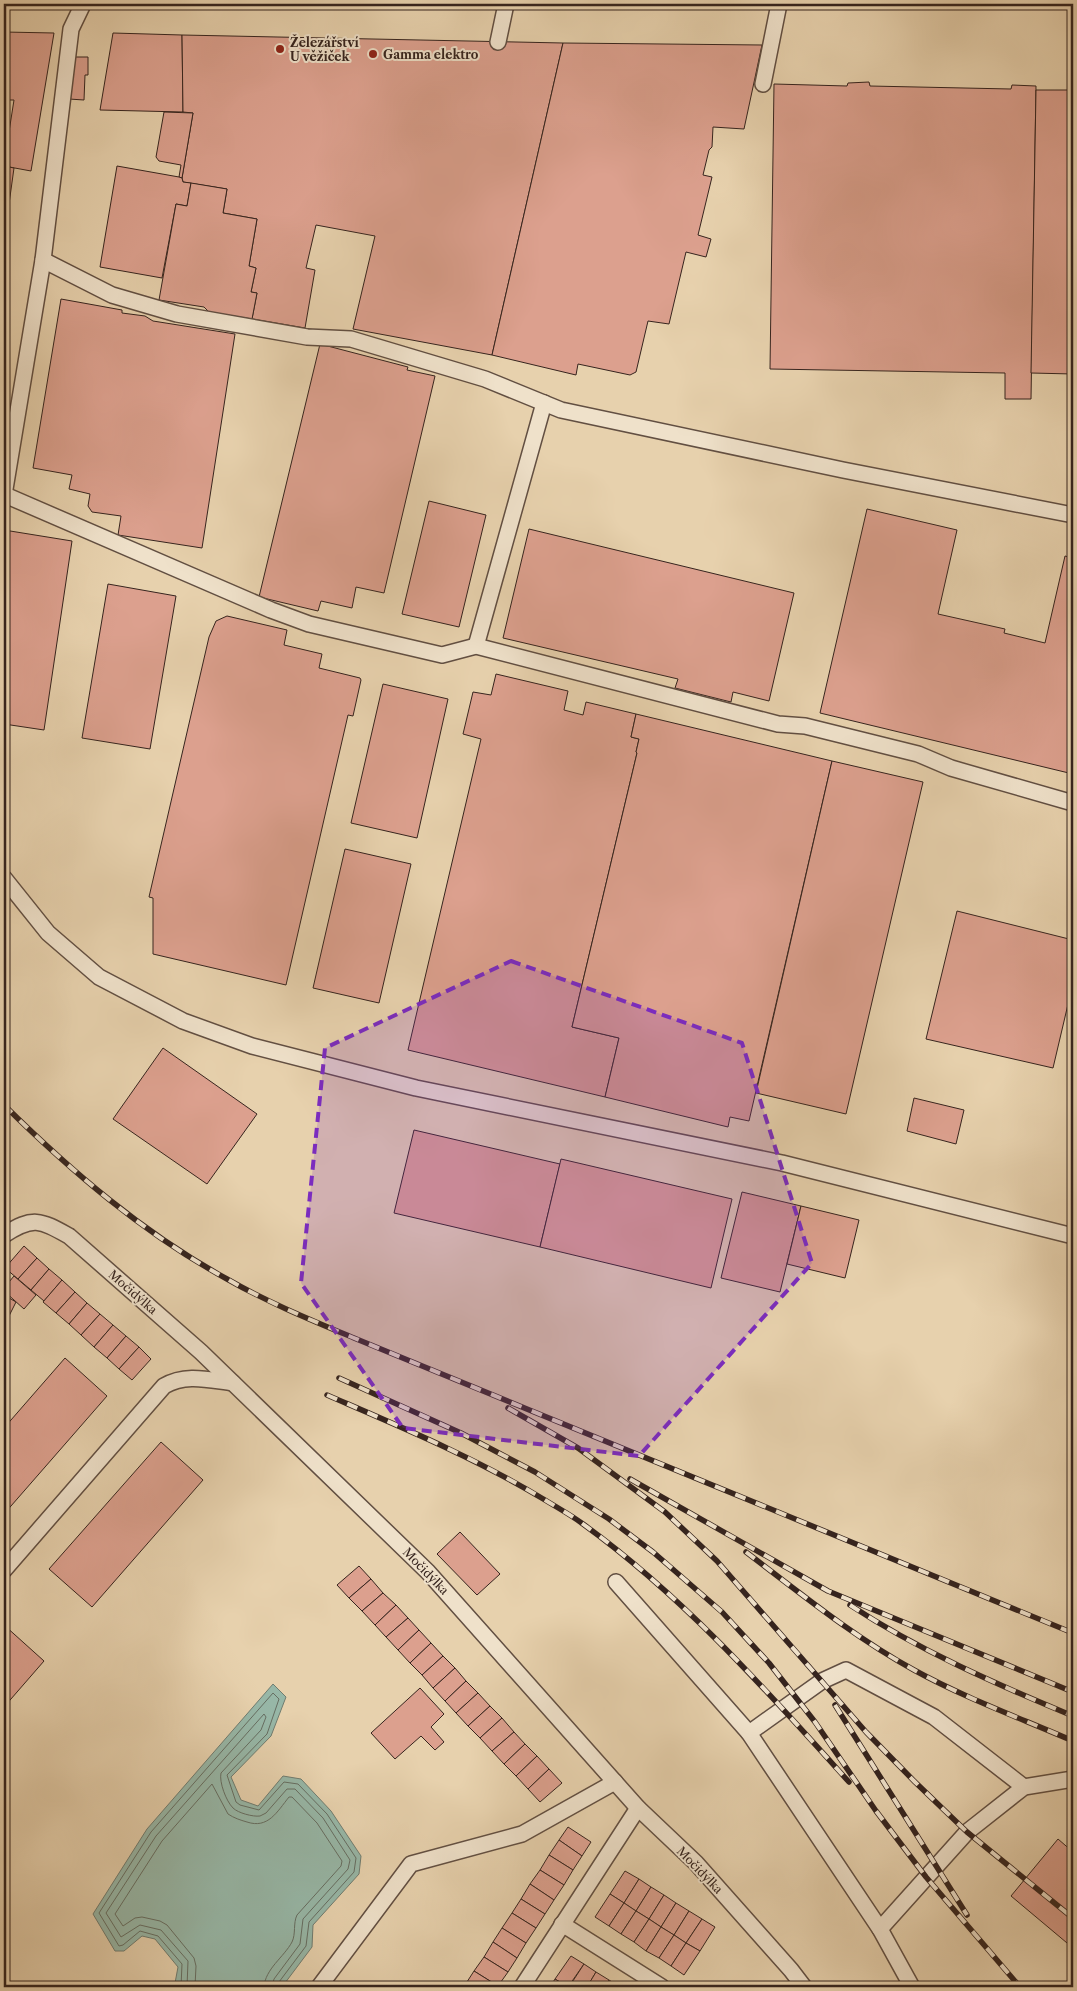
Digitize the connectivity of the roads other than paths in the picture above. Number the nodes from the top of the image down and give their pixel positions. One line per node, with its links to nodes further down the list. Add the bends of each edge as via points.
1 (84, 4): 6 (lane, via 71,29)
2 (506, 4): 4 (lane)
3 (780, 4): 5 (lane)
4 (498, 42)
5 (763, 84)
6 (43, 260): 7 (lane, via 112,295 177,314 307,337 351,339 485,379); 8 (lane)
7 (544, 403): 9 (lane, via 561,410 833,468); 10 (lane)
8 (4, 495): 10 (lane, via 309,624 442,655)
9 (1073, 515)
10 (476, 646): 11 (lane, via 778,724 805,726 918,754 951,768)
11 (1073, 803)
12 (4, 878): 14 (lane, via 48,933 99,977 183,1021 252,1046 416,1088 782,1163)
13 (4, 1235): 15 (lane, Močidýlka, via 33,1221 69,1236)
14 (1073, 1236)
15 (233, 1383): 16 (lane, via 180,1378 164,1386); 20 (lane, Močidýlka, via 428,1572)
16 (4, 1570)
17 (616, 1582): 18 (lane)
18 (749, 1733): 21 (lane, via 822,1681 846,1670 934,1716); 24 (lane)
19 (1073, 1779): 21 (lane)
20 (615, 1782): 22 (lane, Močidýlka); 25 (lane, via 522,1834 411,1864)
21 (1024, 1787): 24 (lane, via 967,1832)
22 (638, 1808): 23 (lane); 28 (lane, Močidýlka, via 696,1863)
23 (562, 1924): 26 (lane); 27 (lane)
24 (880, 1929): 29 (lane)
25 (319, 1987)
26 (522, 1987)
27 (662, 1987)
28 (804, 1987)
29 (912, 1987)

